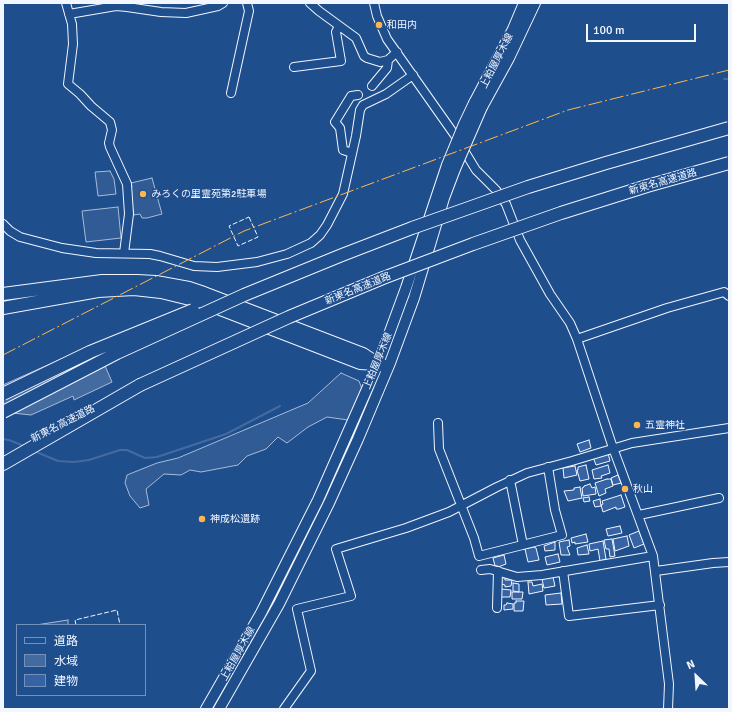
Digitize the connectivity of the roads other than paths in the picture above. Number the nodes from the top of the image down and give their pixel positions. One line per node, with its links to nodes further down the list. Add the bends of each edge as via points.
1 (66, 3): 8 (street)
2 (223, 3): 8 (street, via 186,13 116,6)
3 (247, 3): 15 (street, via 249,11)
4 (310, 3): 9 (street)
5 (374, 3): 10 (street, via 382,28)
6 (524, 3): 17 (main road, 上粕屋厚木線)
7 (535, 3): 17 (main road, 上粕屋厚木線, via 508,58)
8 (69, 14): 22 (street, via 73,44 68,84 110,122 110,148 127,184 129,214)
9 (339, 26): 11 (street, via 356,38 364,56 380,62); 12 (street, via 336,32 341,61)
10 (397, 52): 11 (street); 13 (street)
11 (388, 60): 14 (street, via 387,68)
12 (294, 67)
13 (413, 75): 19 (street, via 386,94 363,105 357,121); 28 (street, via 476,170 506,204 520,240)
14 (372, 86)
15 (231, 93)
16 (358, 95): 19 (street, via 351,96 335,122 340,128 343,150)
17 (478, 105): 29 (main road, 上粕屋厚木線, bridge, via 451,167 414,298)
18 (729, 128): 23 (highway, bridge, via 528,187)
19 (352, 153): 22 (street, via 342,194 327,225 320,236 299,250 257,262 217,267 186,265 150,254)
20 (729, 163): 30 (highway, 新東名高速道路, bridge, via 561,213 473,244 289,317)
21 (3, 224): 22 (street, via 20,236 62,248 96,253)
22 (124, 253)
23 (342, 255): 31 (highway, bridge, via 272,279 128,336); 32 (highway, bridge, via 118,353)
24 (9, 293): 27 (highway, via 102,281 156,282 189,288)
25 (729, 296): 28 (street, via 724,292 667,308)
26 (3, 308): 27 (highway, via 98,291 134,289 161,292)
27 (236, 310): 29 (highway)
28 (577, 339): 35 (street)
29 (382, 365): 52 (main road, 上粕屋厚木線, via 318,500); 53 (main road, 上粕屋厚木線, via 358,439 279,604)
30 (140, 385): 36 (highway, 新東名高速道路); 37 (highway)
31 (3, 394)
32 (3, 412)
33 (438, 423): 41 (street, via 439,449)
34 (729, 428): 35 (street)
35 (613, 448): 38 (street); 42 (street)
36 (3, 456)
37 (3, 464)
38 (548, 467): 39 (street); 43 (street, via 562,535)
39 (510, 480): 41 (street); 43 (street)
40 (719, 498): 42 (street)
41 (461, 506): 43 (street, via 479,556); 56 (street, via 406,528 336,549 351,596 297,609 311,671)
42 (639, 515): 44 (street)
43 (523, 545)
44 (653, 556): 48 (street); 49 (street)
45 (729, 562): 49 (street)
46 (481, 570): 47 (street)
47 (498, 571): 48 (street, via 517,577); 51 (street)
48 (563, 571): 50 (street, via 569,616)
49 (656, 571): 50 (street)
50 (660, 605): 57 (street, via 669,684)
51 (497, 608)
52 (231, 667): 53 (street); 54 (main road, 上粕屋厚木線)
53 (240, 672): 55 (main road, 上粕屋厚木線)
54 (206, 709)
55 (219, 709)
56 (284, 709)
57 (668, 709)

